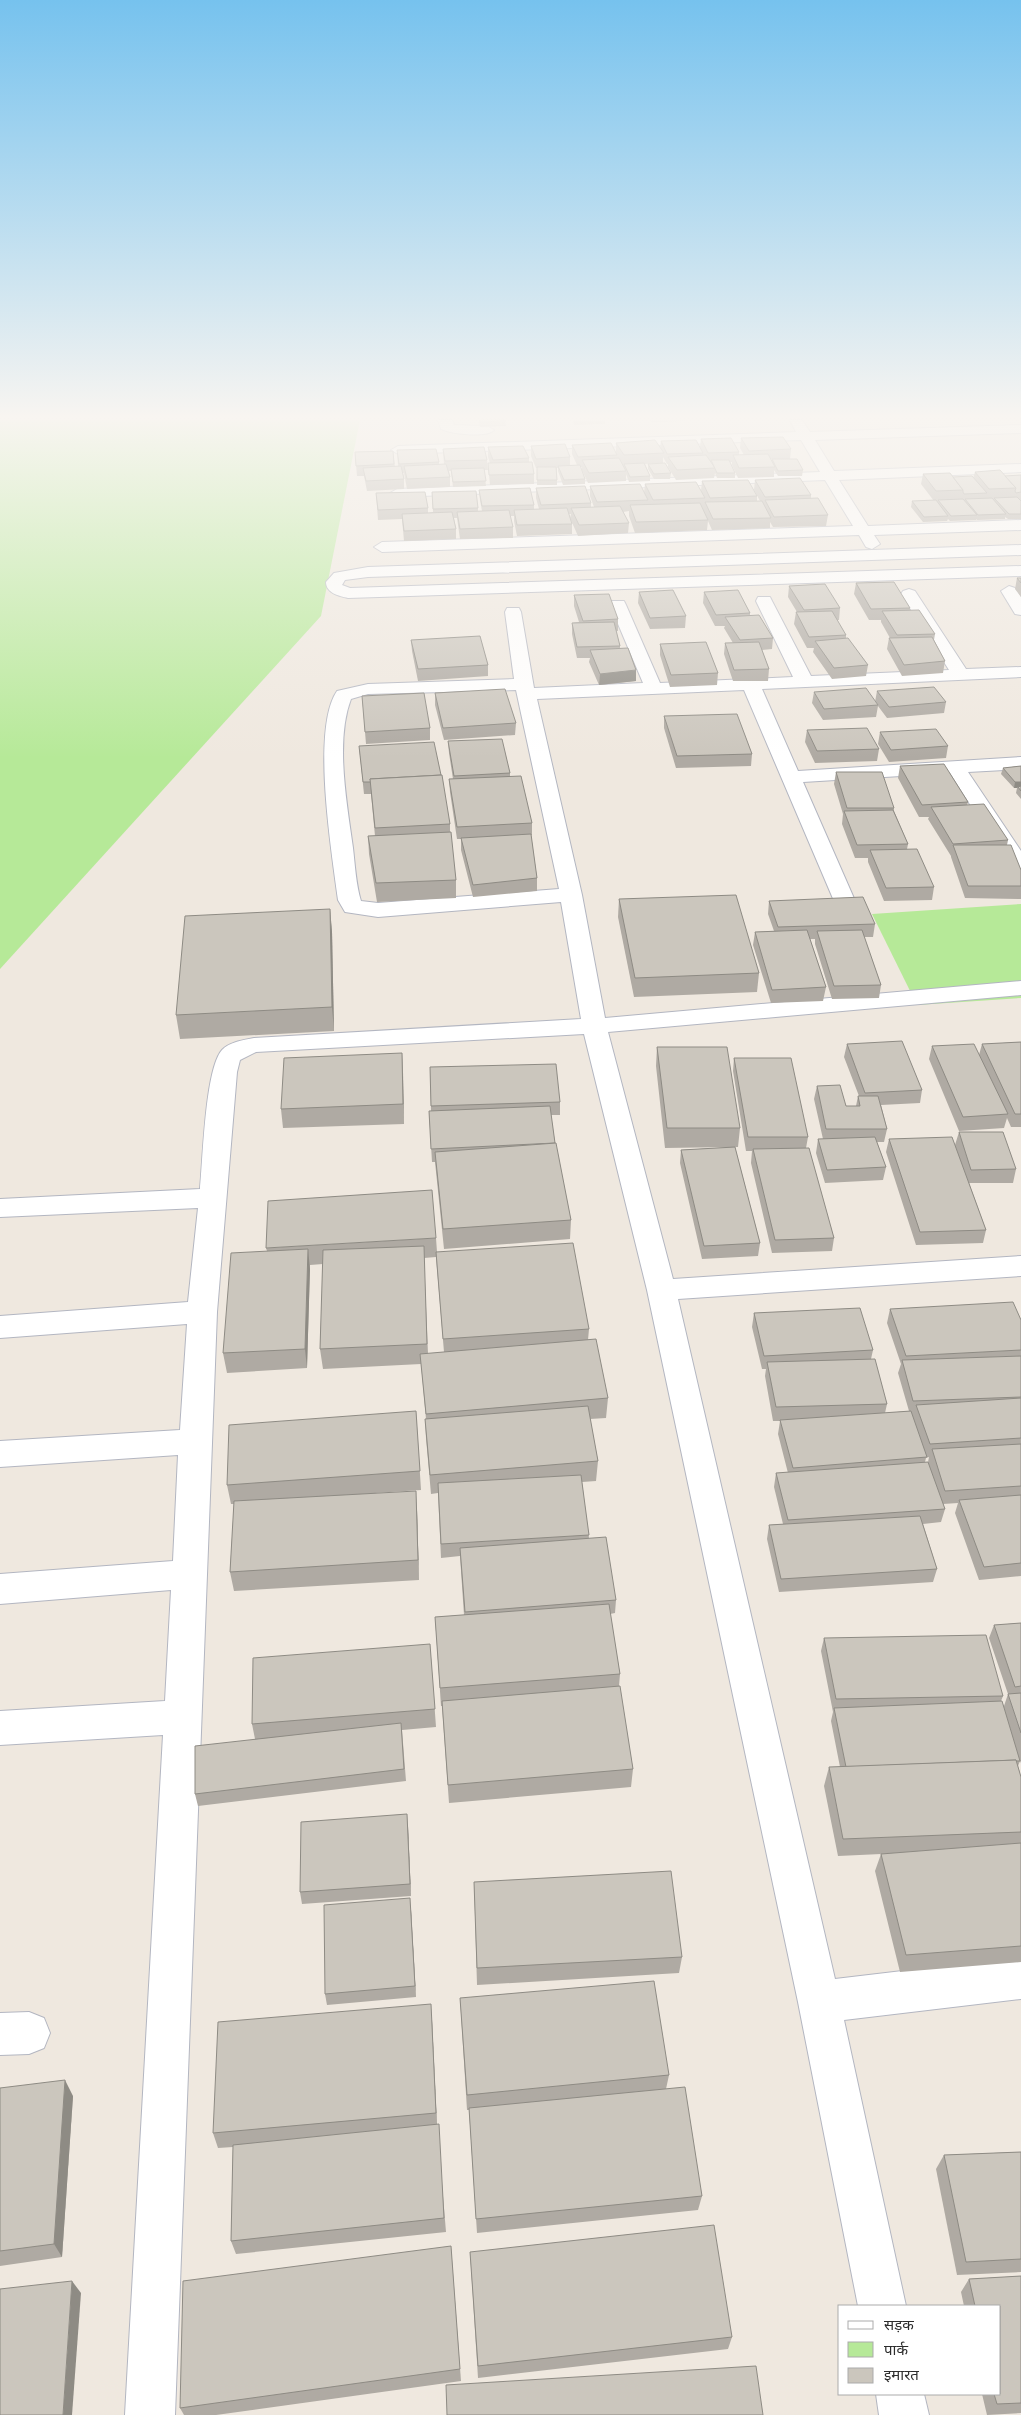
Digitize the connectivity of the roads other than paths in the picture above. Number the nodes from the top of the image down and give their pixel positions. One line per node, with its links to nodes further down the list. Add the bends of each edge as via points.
1 (788, 533): 3 (street)
2 (866, 533): 5 (street)
3 (382, 547)
4 (1021, 550): 5 (street)
5 (877, 554): 7 (street); 7 (street, via 368,572 340,576 334,587 348,593)
6 (1021, 571): 7 (street)
7 (892, 576)
8 (1009, 591): 12 (street)
9 (909, 594): 15 (street)
10 (764, 601): 16 (street)
11 (618, 605): 19 (street)
12 (1021, 610)
13 (513, 612): 18 (street)
14 (1021, 672): 15 (street)
15 (961, 675): 16 (street)
16 (805, 682): 17 (street)
17 (751, 684): 19 (street); 22 (street)
18 (526, 689): 19 (street); 24 (street); 24 (street, via 368,689 343,695 338,701 336,799 349,900 353,907 378,910)
19 (654, 689)
20 (1021, 763): 21 (street)
21 (956, 768): 22 (street); 23 (street)
22 (790, 776): 25 (street)
23 (1021, 867)
24 (571, 895): 27 (street)
25 (845, 903)
26 (1021, 988): 27 (street)
27 (594, 1026): 28 (street, via 254,1045 237,1050 227,1058 224,1072); 31 (street)
28 (212, 1198): 29 (street); 32 (street)
29 (0, 1208)
30 (1021, 1266): 31 (street)
31 (661, 1290): 41 (street)
32 (202, 1312): 33 (street); 34 (street)
33 (0, 1327)
34 (195, 1441): 35 (street); 36 (street)
35 (0, 1454)
36 (189, 1574): 37 (street); 38 (street)
37 (0, 1589)
38 (182, 1717): 39 (street); 44 (street)
39 (0, 1728)
40 (1021, 1978): 41 (street)
41 (818, 2002): 42 (street)
42 (882, 2305)
43 (900, 2395): 45 (street)
44 (150, 2415)
45 (904, 2415)

